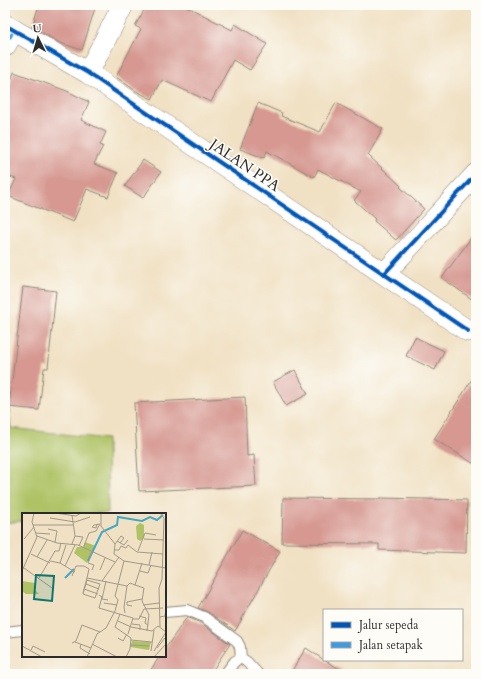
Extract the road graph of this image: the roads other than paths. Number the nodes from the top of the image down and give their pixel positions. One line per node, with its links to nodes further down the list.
1 (123, 5): 3 (street)
2 (8, 34): 3 (street, JALAN PPA)
3 (88, 73): 5 (street, JALAN PPA)
4 (476, 174): 5 (street)
5 (385, 273): 6 (street, JALAN PPA)
6 (472, 333)
7 (166, 612): 10 (lane)
8 (22, 630): 9 (lane)
9 (5, 632)
10 (241, 658): 11 (lane); 12 (lane)
11 (225, 674)
12 (258, 674)

